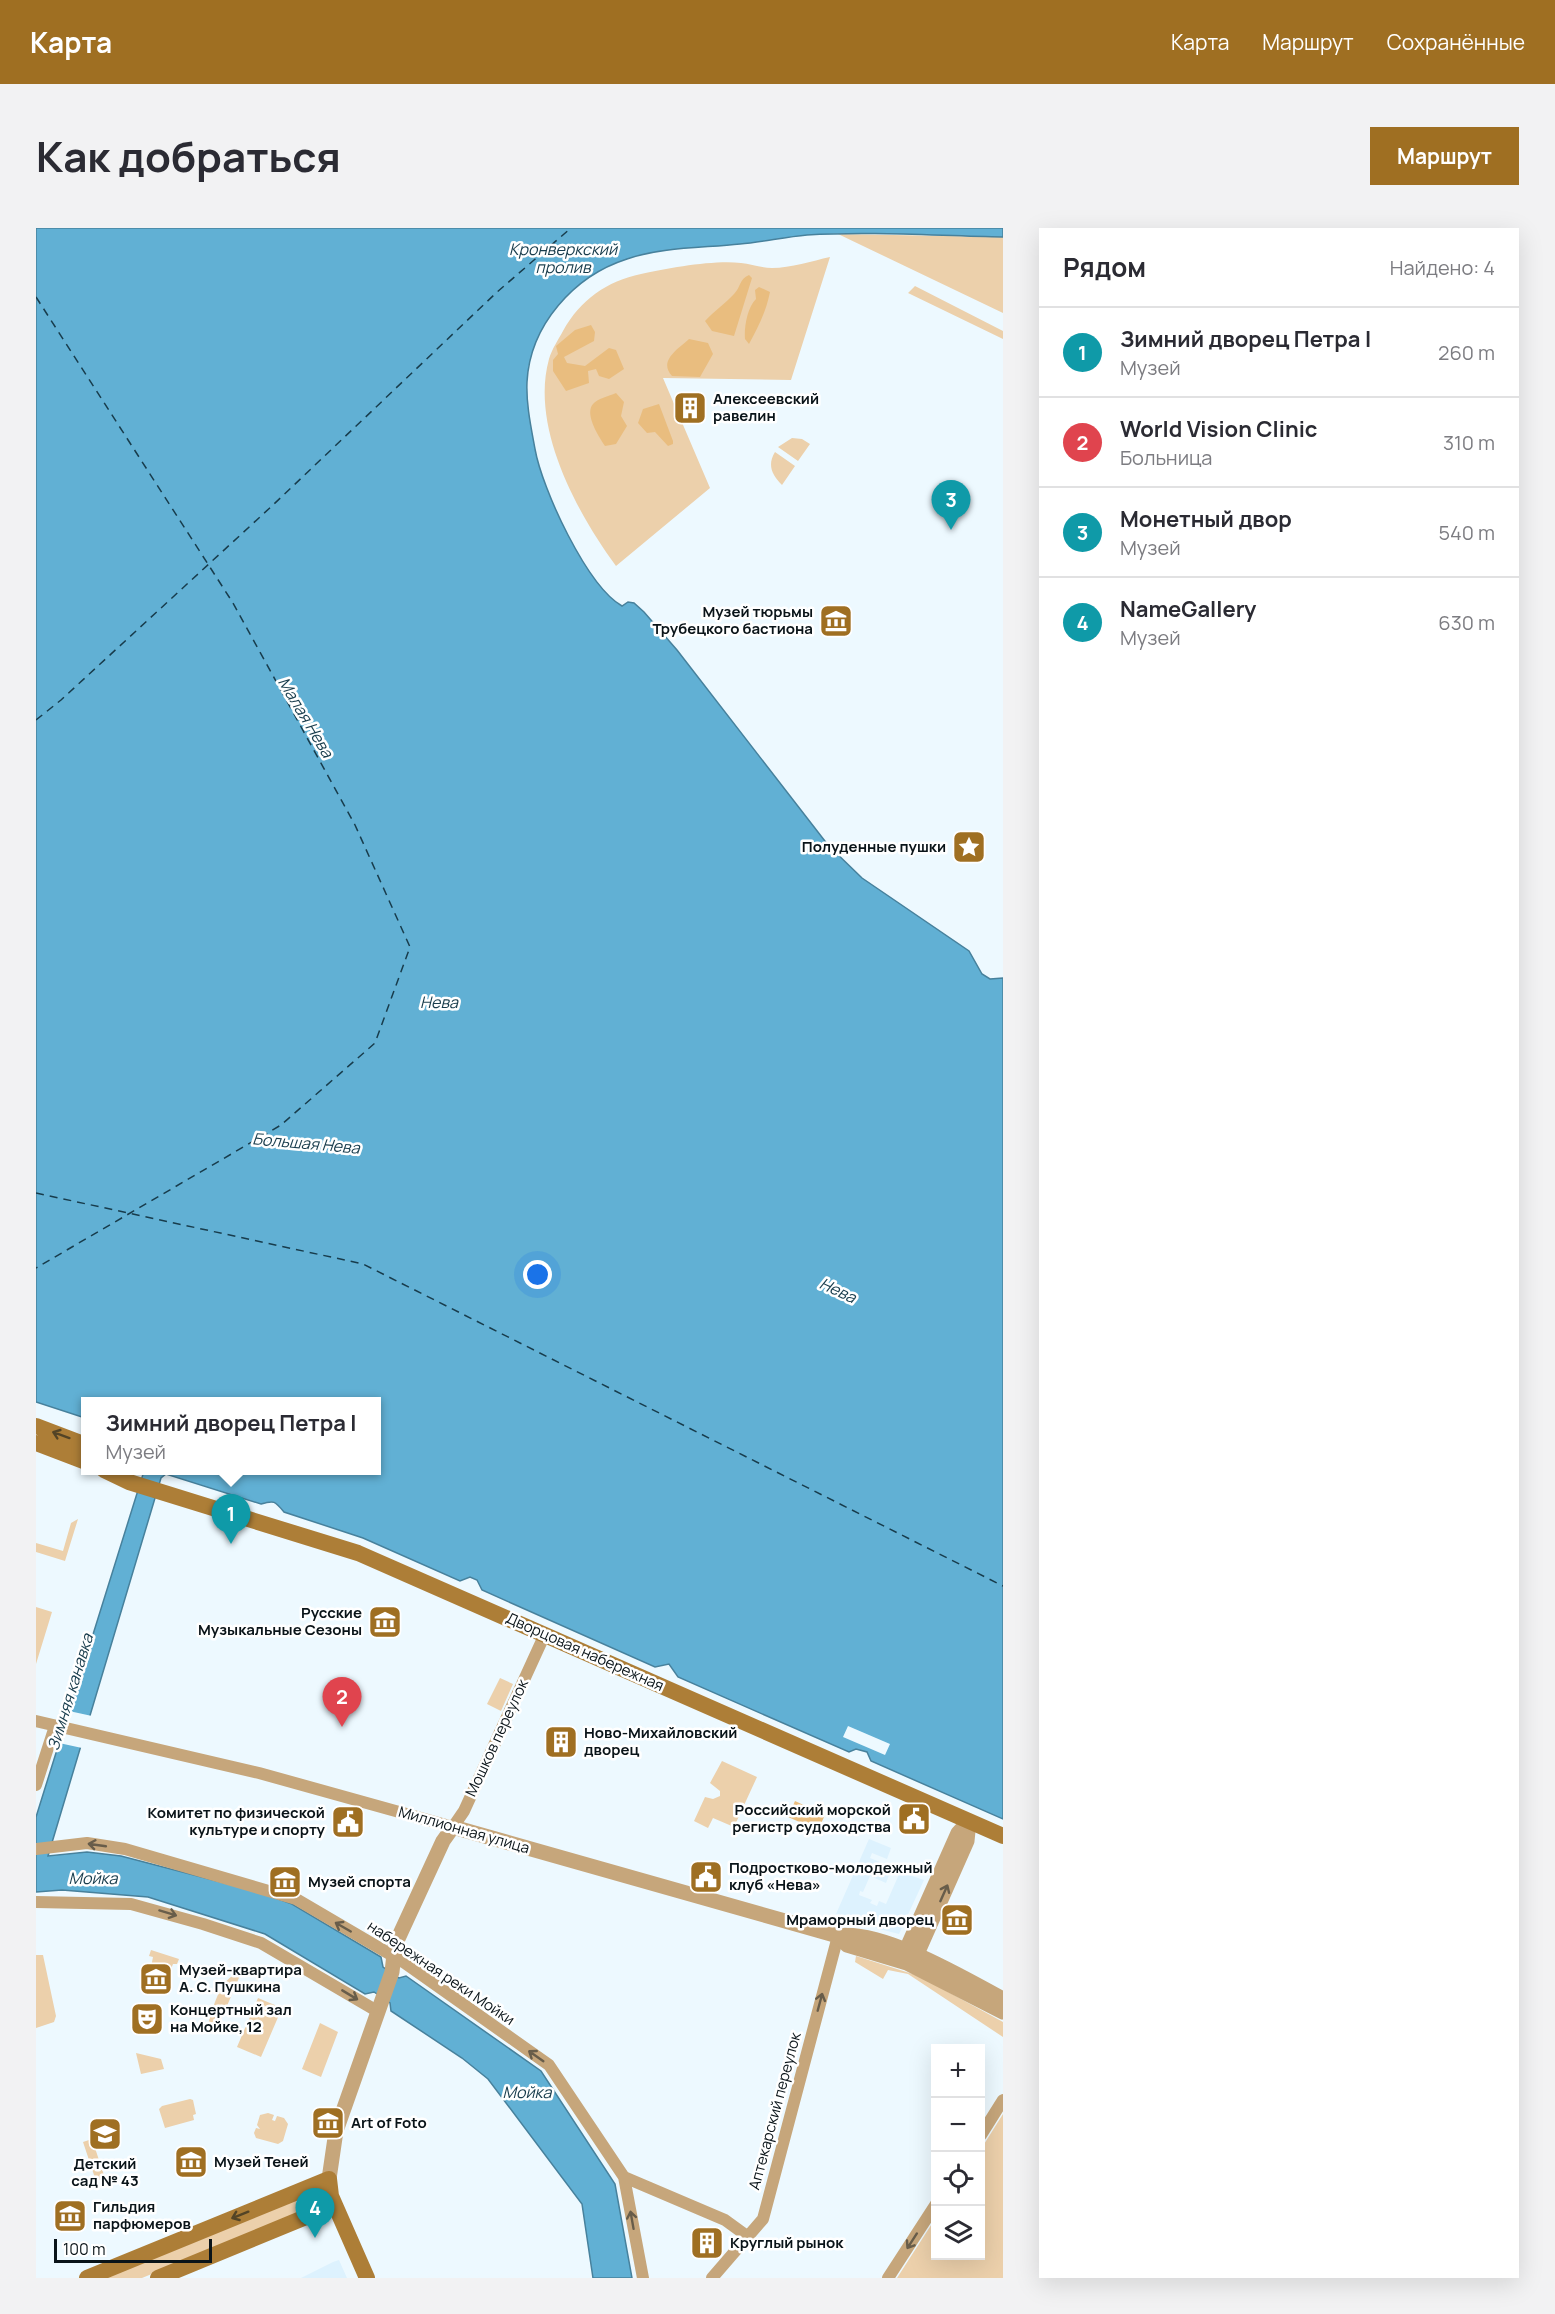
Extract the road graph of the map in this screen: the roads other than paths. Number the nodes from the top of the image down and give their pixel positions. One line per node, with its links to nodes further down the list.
1 (36, 1426): 3 (main road, one-way to 1)
2 (36, 1443): 4 (main road)
3 (81, 1443)
4 (81, 1460)
5 (117, 1475): 7 (main road)
6 (129, 1475): 7 (main road)
7 (138, 1483): 8 (main road, Дворцовая набережная)
8 (545, 1634): 12 (main road, Дворцовая набережная); 13 (street, Мошков переулок)
9 (36, 1721): 10 (street)
10 (59, 1727): 11 (street); 13 (street, Миллионная улица)
11 (36, 1785)
12 (969, 1821): 14 (main road, Дворцовая набережная); 18 (street)
13 (453, 1827): 17 (street, Миллионная улица); 19 (street, Мошков переулок)
14 (1003, 1836)
15 (36, 1849): 19 (street, набережная реки Мойки, one-way to 15)
16 (36, 1902): 21 (street, one-way to 21)
17 (838, 1936): 18 (street, Миллионная улица); 31 (street, Аптекарский переулок, one-way to 17)
18 (910, 1956): 20 (street, Миллионная улица); 22 (street, Миллионная улица)
19 (393, 1964): 21 (street, Мошков переулок); 25 (street, набережная реки Мойки, one-way to 19)
20 (1003, 1999)
21 (379, 2005): 26 (street, Мошков переулок)
22 (1003, 2012)
23 (1003, 2100): 24 (street)
24 (985, 2129)
25 (624, 2177): 31 (street); 35 (street, набережная реки Мойки, one-way to 25)
26 (328, 2179): 27 (main road); 28 (main road)
27 (294, 2192): 30 (main road); 32 (main road, one-way to 32)
28 (335, 2205): 30 (main road); 34 (main road)
29 (935, 2206): 37 (street, one-way to 37)
30 (305, 2217): 33 (main road)
31 (747, 2236): 36 (street, Аптекарский переулок)
32 (87, 2278)
33 (158, 2278)
34 (367, 2278)
35 (643, 2278)
36 (712, 2278)
37 (888, 2278)

